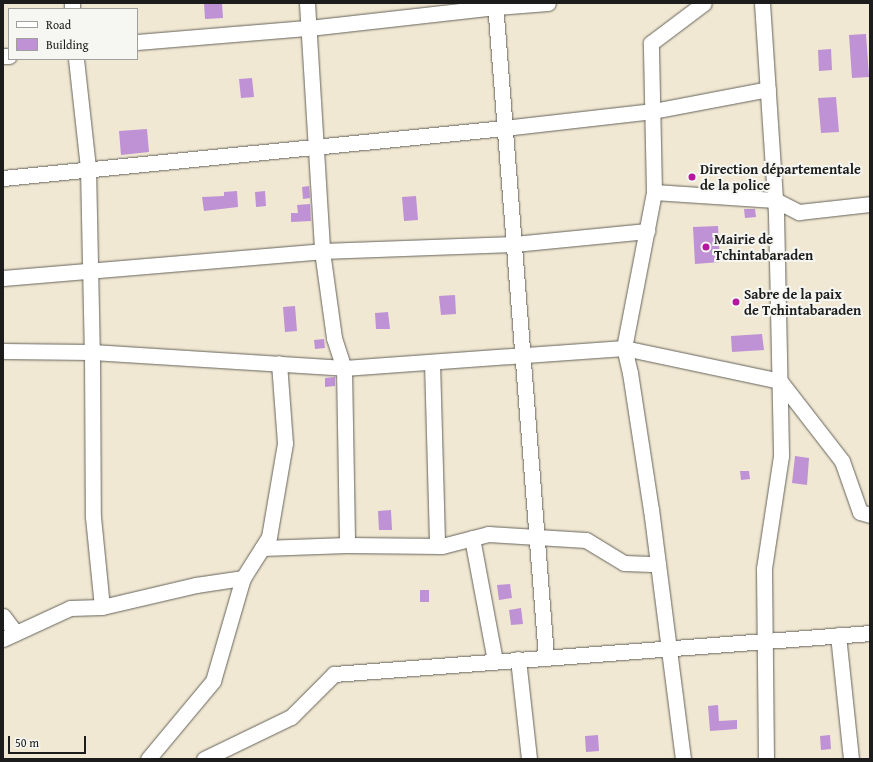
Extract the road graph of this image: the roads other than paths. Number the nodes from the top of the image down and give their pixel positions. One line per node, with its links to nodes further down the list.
1 (307, 3): 6 (street)
2 (548, 3): 5 (street)
3 (704, 3): 10 (street)
4 (762, 3): 9 (street)
5 (496, 5): 6 (street); 11 (street)
6 (308, 28): 7 (street); 12 (street)
7 (138, 42)
8 (76, 60): 13 (street)
9 (768, 89): 10 (street); 16 (street)
10 (653, 110): 11 (street); 15 (street)
11 (504, 128): 12 (street); 19 (street)
12 (316, 146): 13 (street); 20 (street)
13 (88, 168): 14 (street); 21 (street)
14 (3, 178)
15 (654, 192): 16 (street); 18 (street)
16 (775, 200): 17 (street); 30 (street)
17 (870, 204)
18 (647, 231): 19 (street); 23 (street)
19 (514, 244): 20 (street); 26 (street)
20 (322, 251): 21 (street); 29 (street)
21 (90, 270): 22 (street); 25 (street)
22 (3, 278)
23 (624, 348): 26 (street); 30 (street); 37 (street)
24 (3, 351): 25 (street)
25 (92, 352): 27 (street); 39 (street)
26 (522, 355): 28 (street); 32 (street)
27 (279, 362): 29 (street); 36 (street)
28 (432, 362): 29 (street); 35 (street)
29 (344, 368): 34 (street)
30 (780, 381): 31 (street); 44 (street)
31 (870, 515)
32 (537, 536): 33 (street); 37 (street); 46 (street)
33 (472, 538): 35 (street); 48 (street)
34 (348, 545): 35 (street); 36 (street)
35 (437, 546)
36 (262, 548): 38 (street)
37 (658, 564): 45 (street)
38 (243, 578): 39 (street); 49 (street)
39 (102, 607): 43 (street)
40 (3, 616): 43 (street)
41 (870, 633): 42 (street)
42 (838, 635): 44 (street); 54 (street)
43 (9, 636)
44 (765, 641): 45 (street); 53 (street)
45 (668, 648): 46 (street); 52 (street)
46 (546, 657): 47 (street)
47 (518, 659): 48 (street); 51 (street)
48 (495, 661): 50 (street)
49 (148, 759)
50 (204, 759)
51 (528, 759)
52 (683, 759)
53 (766, 759)
54 (851, 759)

